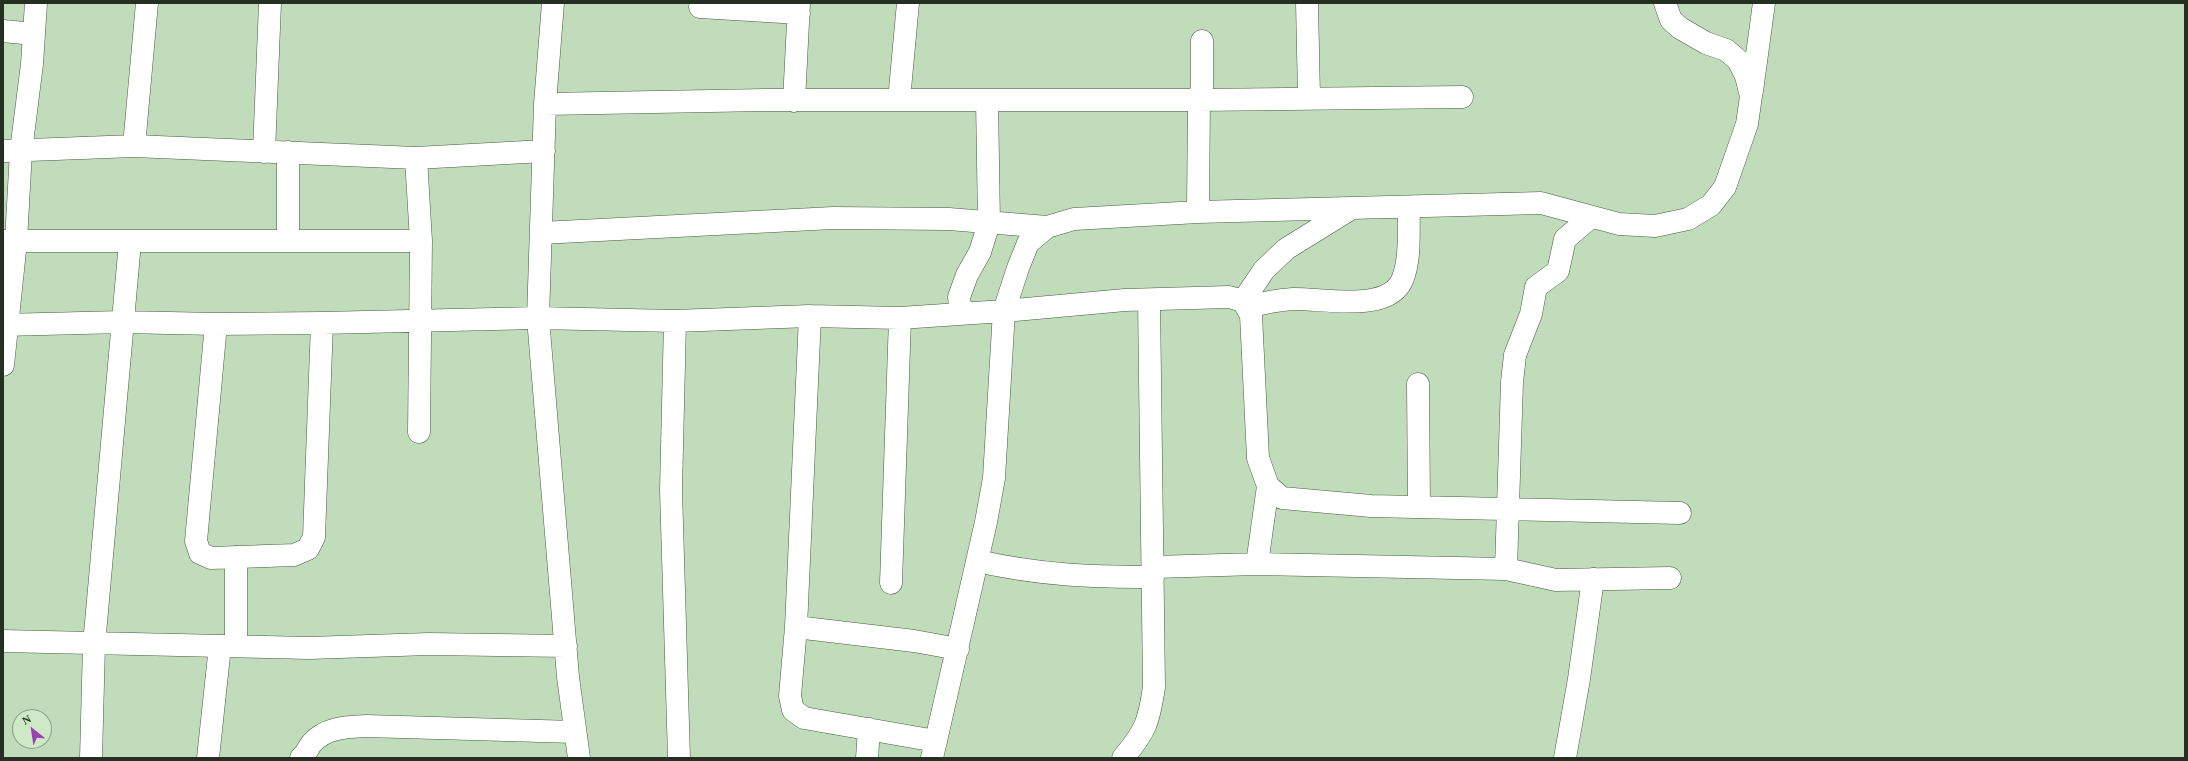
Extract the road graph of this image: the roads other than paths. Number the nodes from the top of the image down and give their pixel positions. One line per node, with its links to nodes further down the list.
1 (36, 3): 12 (street)
2 (147, 3): 22 (street)
3 (270, 3): 25 (street)
4 (553, 3): 21 (street)
5 (908, 3): 17 (street)
6 (1307, 3): 16 (street)
7 (1665, 3): 14 (street)
8 (1764, 3): 14 (street)
9 (700, 7): 10 (street)
10 (799, 8): 20 (street)
11 (3, 31): 12 (street)
12 (34, 34): 24 (street)
13 (1202, 41): 19 (street)
14 (1751, 96): 31 (street)
15 (1462, 97): 16 (street)
16 (1309, 98): 19 (street)
17 (899, 100): 18 (street); 20 (street)
18 (987, 100): 19 (street); 32 (street)
19 (1199, 100): 30 (street)
20 (794, 101): 21 (street)
21 (545, 104): 23 (street)
22 (134, 146): 24 (street); 25 (street)
23 (544, 150): 27 (street); 34 (street)
24 (12, 151): 36 (street)
25 (264, 152): 26 (street)
26 (288, 152): 27 (street); 35 (street)
27 (416, 158): 37 (street)
28 (1409, 208): 29 (street); 31 (street); 40 (street)
29 (1351, 209): 30 (street); 40 (street)
30 (1198, 212): 33 (street)
31 (1590, 218): 57 (street)
32 (989, 223): 33 (street); 34 (street); 42 (street)
33 (1047, 227): 41 (street)
34 (541, 233): 44 (street)
35 (288, 240): 37 (street); 38 (street)
36 (9, 241): 38 (street); 51 (street)
37 (421, 241): 46 (street)
38 (130, 242): 48 (street)
39 (1149, 300): 40 (street); 41 (street); 63 (street)
40 (1245, 304): 55 (street)
41 (1004, 312): 42 (street); 60 (street)
42 (961, 314): 45 (street)
43 (810, 316): 45 (street); 47 (street); 67 (street)
44 (538, 318): 46 (street); 47 (street); 71 (street)
45 (900, 318): 66 (street)
46 (420, 320): 49 (street); 54 (street)
47 (675, 321): 80 (street)
48 (122, 322): 50 (street); 51 (street); 69 (street)
49 (322, 323): 50 (street); 59 (street)
50 (216, 324): 59 (street)
51 (5, 325): 52 (street)
52 (3, 365)
53 (1418, 384): 56 (street)
54 (419, 432)
55 (1268, 486): 56 (street); 61 (street)
56 (1419, 507): 57 (street)
57 (1506, 508): 58 (street); 62 (street)
58 (1680, 513)
59 (236, 557): 70 (street)
60 (977, 561): 63 (street); 72 (street)
61 (1257, 564): 62 (street); 63 (street)
62 (1506, 570): 65 (street)
63 (1154, 572): 82 (street)
64 (1670, 578): 65 (street)
65 (1593, 579): 83 (street)
66 (891, 583)
67 (796, 627): 72 (street); 73 (street)
68 (3, 641): 69 (street)
69 (94, 644): 70 (street); 76 (street)
70 (228, 646): 71 (street); 77 (street)
71 (566, 646): 74 (street)
72 (958, 649): 75 (street)
73 (869, 729): 75 (street); 81 (street)
74 (575, 732): 78 (street); 79 (street)
75 (934, 750)
76 (91, 758)
77 (209, 758)
78 (301, 758)
79 (579, 758)
80 (679, 758)
81 (867, 758)
82 (1123, 758)
83 (1565, 758)

